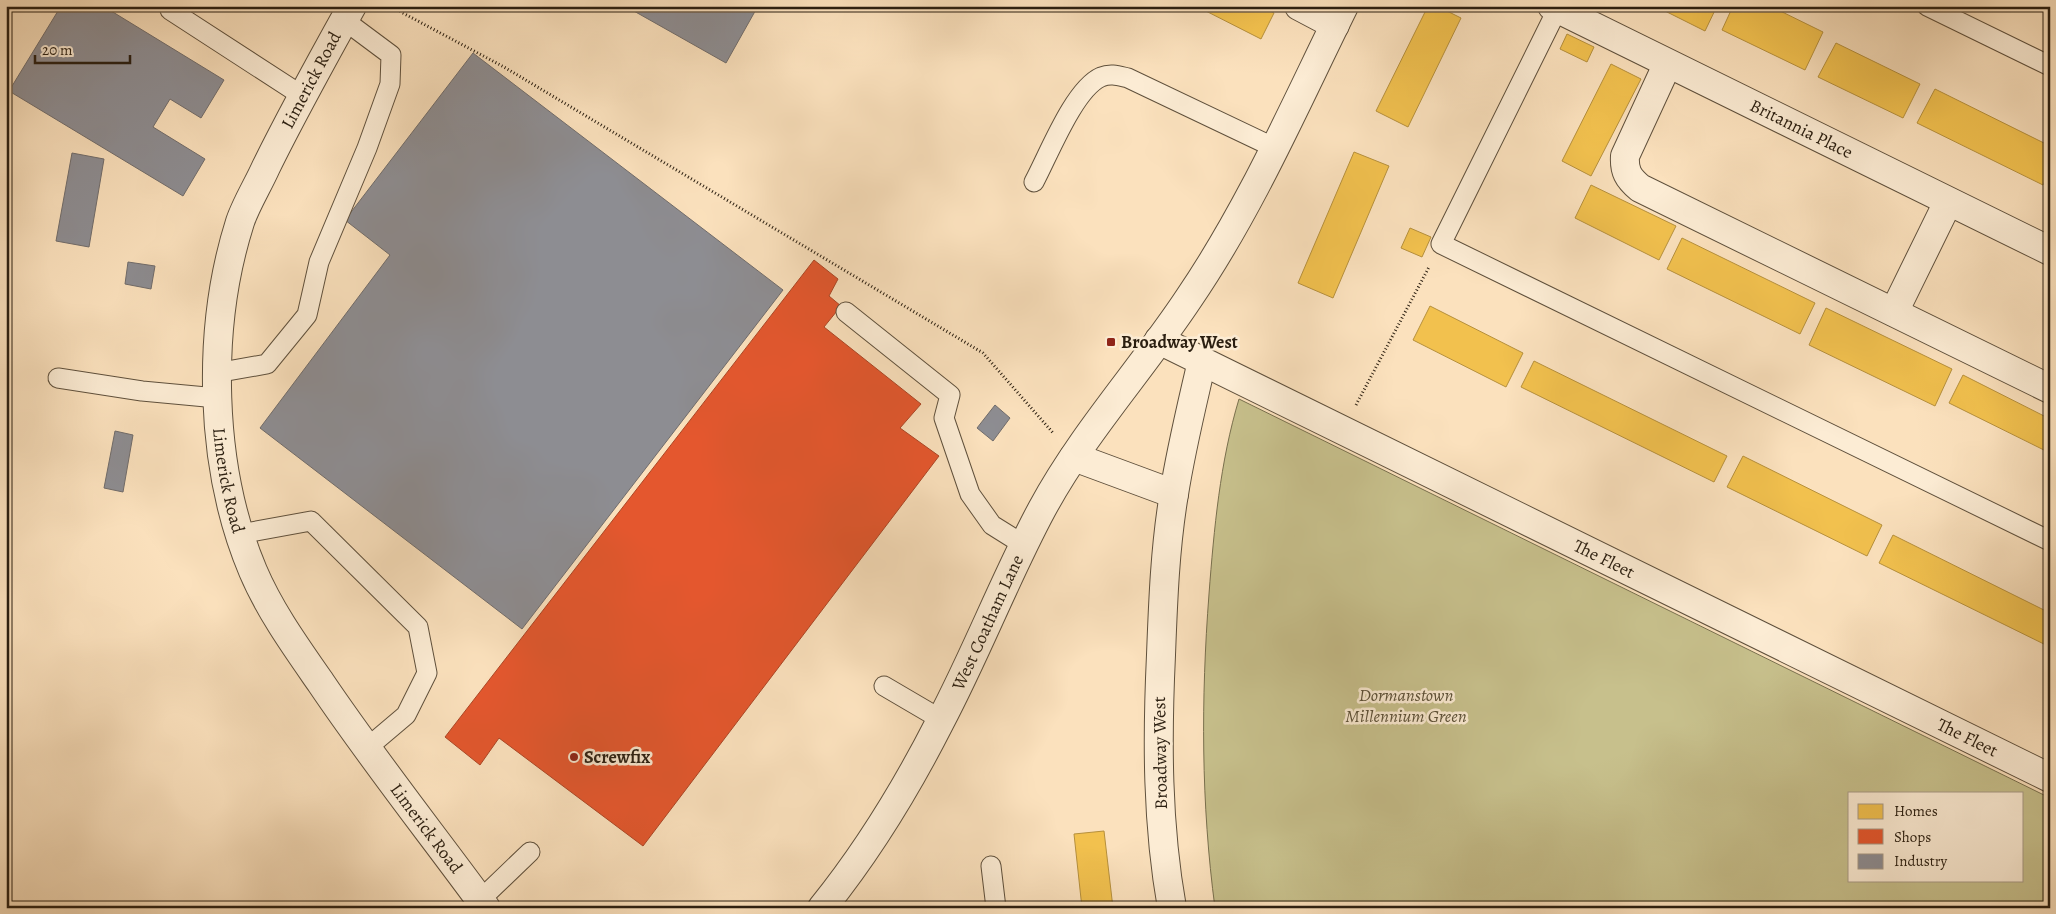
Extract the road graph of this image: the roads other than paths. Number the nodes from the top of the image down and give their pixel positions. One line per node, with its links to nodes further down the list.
1 (1299, 6): 6 (street)
2 (1928, 6): 8 (lane)
3 (1556, 7): 7 (street, Britannia Place); 24 (lane)
4 (170, 10): 9 (lane)
5 (348, 13): 9 (street, Limerick Road); 19 (lane)
6 (1339, 16): 10 (street)
7 (1667, 65): 12 (street, Britannia Place); 15 (street)
8 (2050, 66)
9 (301, 95): 19 (street, Limerick Road)
10 (1275, 148): 11 (lane); 16 (street)
11 (1034, 182)
12 (1948, 202): 13 (street, Britannia Place); 15 (street)
13 (2050, 251)
14 (846, 312): 25 (lane)
15 (1894, 312): 20 (street)
16 (1159, 340): 17 (street, The Fleet); 21 (street, West Coatham Lane)
17 (1202, 360): 22 (street, Broadway West); 29 (street, The Fleet)
18 (58, 378): 19 (lane)
19 (216, 386): 23 (street, Limerick Road)
20 (2050, 389)
21 (1074, 457): 22 (street); 25 (street, West Coatham Lane)
22 (1174, 494): 35 (street, Broadway West)
23 (240, 534): 28 (street, Limerick Road); 28 (lane)
24 (2050, 542)
25 (1024, 544): 27 (street, West Coatham Lane)
26 (884, 686): 27 (lane)
27 (942, 720): 33 (street, West Coatham Lane)
28 (367, 748): 32 (street, Limerick Road)
29 (2050, 778)
30 (530, 852): 32 (lane)
31 (991, 866): 34 (lane)
32 (483, 904)
33 (822, 908)
34 (996, 908)
35 (1172, 908)

